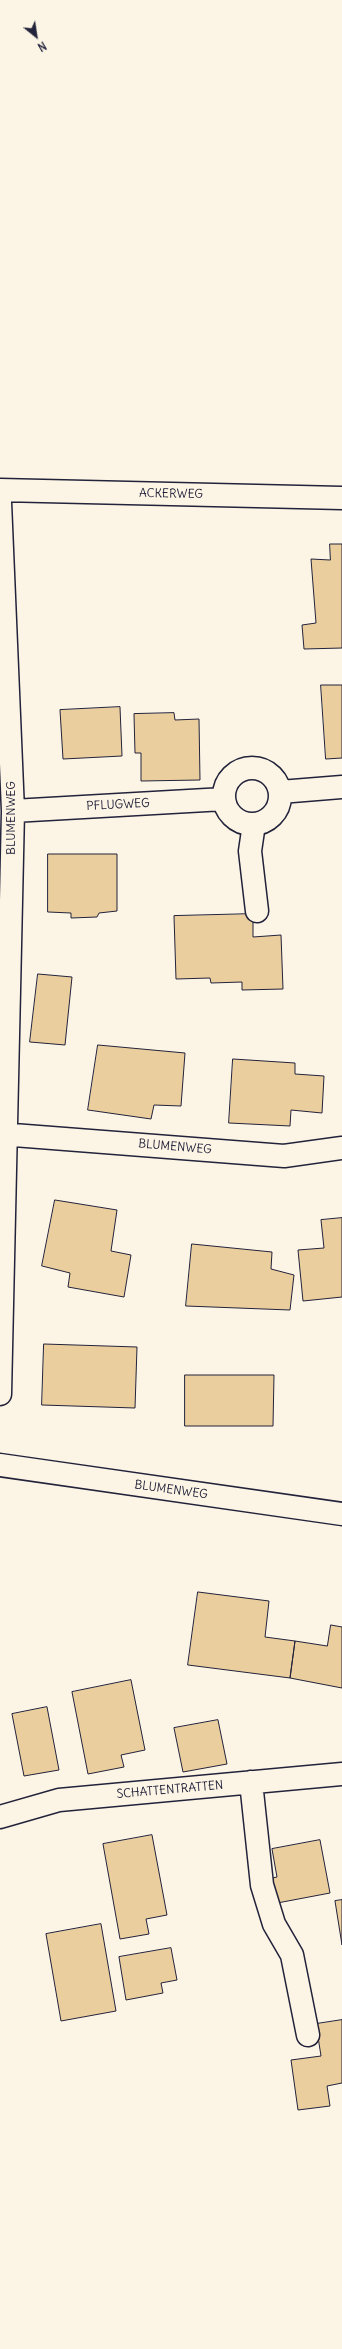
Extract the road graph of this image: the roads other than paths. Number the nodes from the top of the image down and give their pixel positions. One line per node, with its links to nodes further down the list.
1 (0, 490): 2 (street, ACKERWEG)
2 (342, 498)
3 (0, 502): 7 (street, BLUMENWEG)
4 (342, 787): 5 (street)
5 (280, 792): 6 (street); 8 (street)
6 (224, 799): 7 (street, PFLUGWEG); 8 (street)
7 (13, 811): 10 (street, BLUMENWEG)
8 (254, 824): 9 (street)
9 (257, 912)
10 (4, 1134): 11 (street, BLUMENWEG); 12 (street, BLUMENWEG)
11 (342, 1148)
12 (0, 1394)
13 (0, 1465): 14 (street, BLUMENWEG)
14 (342, 1514)
15 (342, 1774): 16 (street, SCHATTENTRATTEN)
16 (251, 1782): 17 (street, SCHATTENTRATTEN); 18 (street)
17 (0, 1817)
18 (308, 2035)

